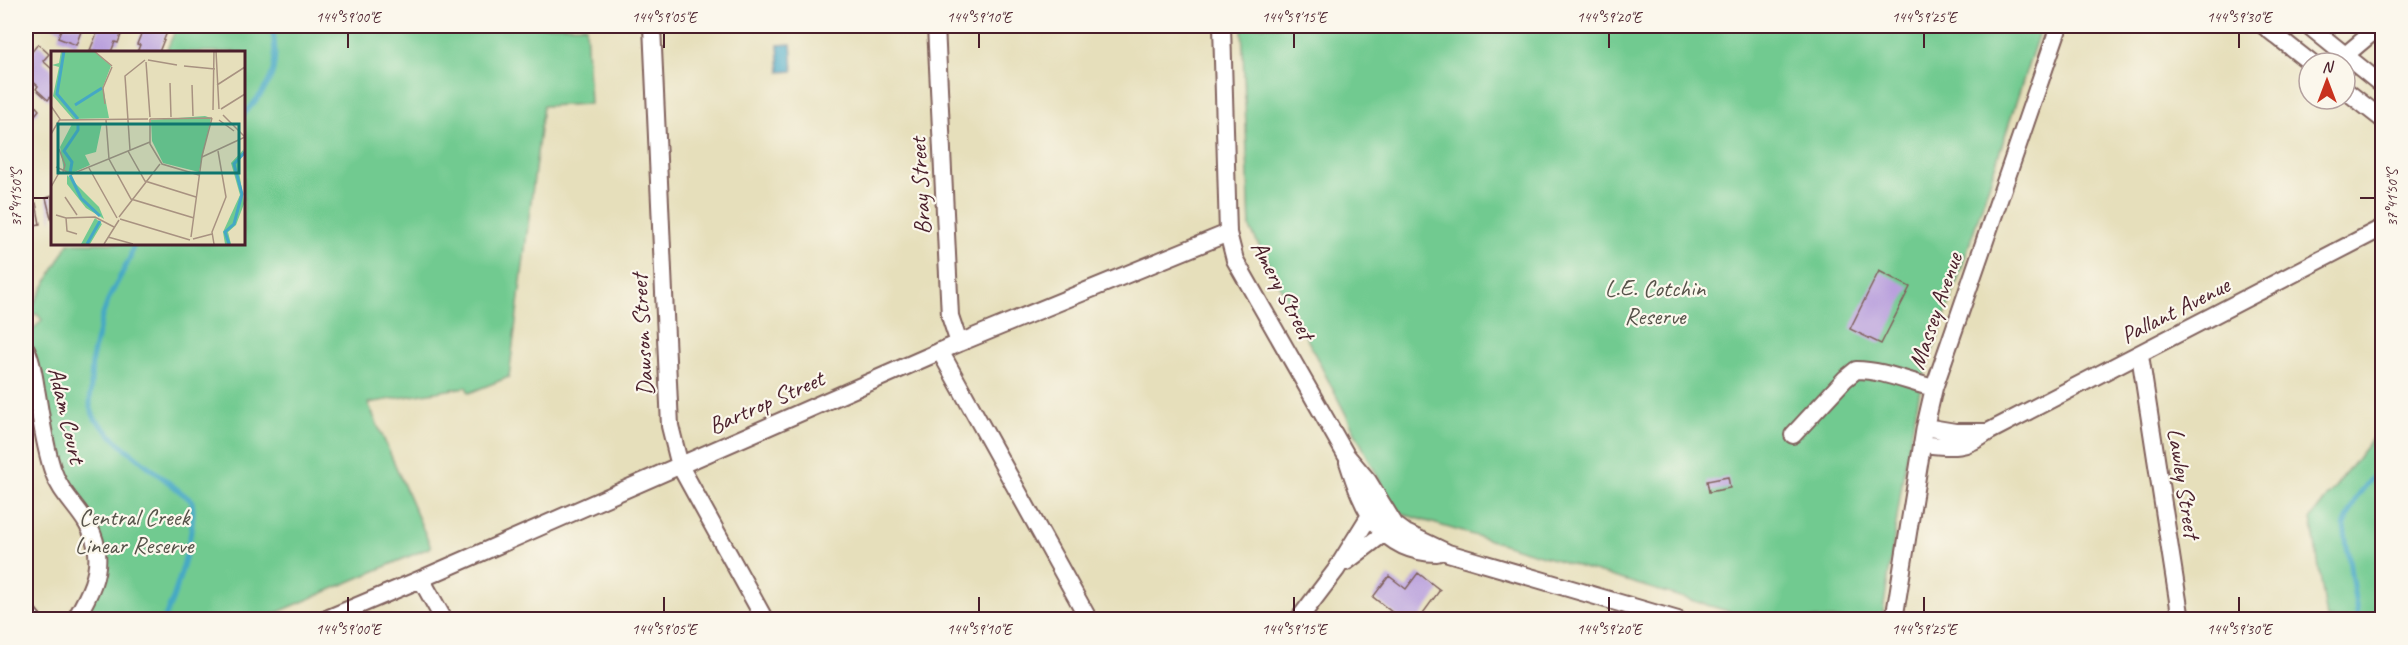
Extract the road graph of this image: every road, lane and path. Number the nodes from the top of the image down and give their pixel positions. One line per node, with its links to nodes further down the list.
1 (652, 26): 24 (street, Dawson Street)
2 (936, 26): 17 (street, Bray Street)
3 (1222, 26): 16 (street, Amery Street)
4 (2058, 26): 21 (street, Massey Avenue)
5 (2264, 26): 10 (street)
6 (2309, 26): 8 (street)
7 (2380, 26): 9 (street)
8 (2333, 51)
9 (2351, 51)
10 (2297, 52)
11 (2357, 69): 12 (street)
12 (2382, 84)
13 (2357, 99): 14 (street)
14 (2382, 119)
15 (2382, 228): 20 (street, Pallant Avenue)
16 (1228, 233): 17 (street, Bartrop Street); 25 (street, Amery Street)
17 (959, 343): 19 (street, Bartrop Street)
18 (26, 349): 31 (street, Adam Court)
19 (940, 351): 24 (street, Bartrop Street); 35 (street)
20 (2140, 355): 23 (street, Pallant Avenue); 39 (street, Lawley Street)
21 (1934, 388): 22 (street); 23 (street, Massey Avenue)
22 (1793, 435)
23 (1924, 435): 38 (street, Massey Avenue)
24 (680, 466): 28 (street, Bartrop Street); 34 (street, Dawson Street)
25 (1374, 507): 26 (street, Amery Street); 27 (street)
26 (1390, 529): 27 (street); 37 (street, Amery Street)
27 (1336, 570): 36 (street)
28 (421, 579): 32 (street, Bartrop Street); 33 (street)
29 (26, 611): 30 (street)
30 (33, 620)
31 (75, 620)
32 (324, 620)
33 (444, 620)
34 (765, 620)
35 (1089, 620)
36 (1298, 620)
37 (1678, 620)
38 (1894, 620)
39 (2181, 620)

